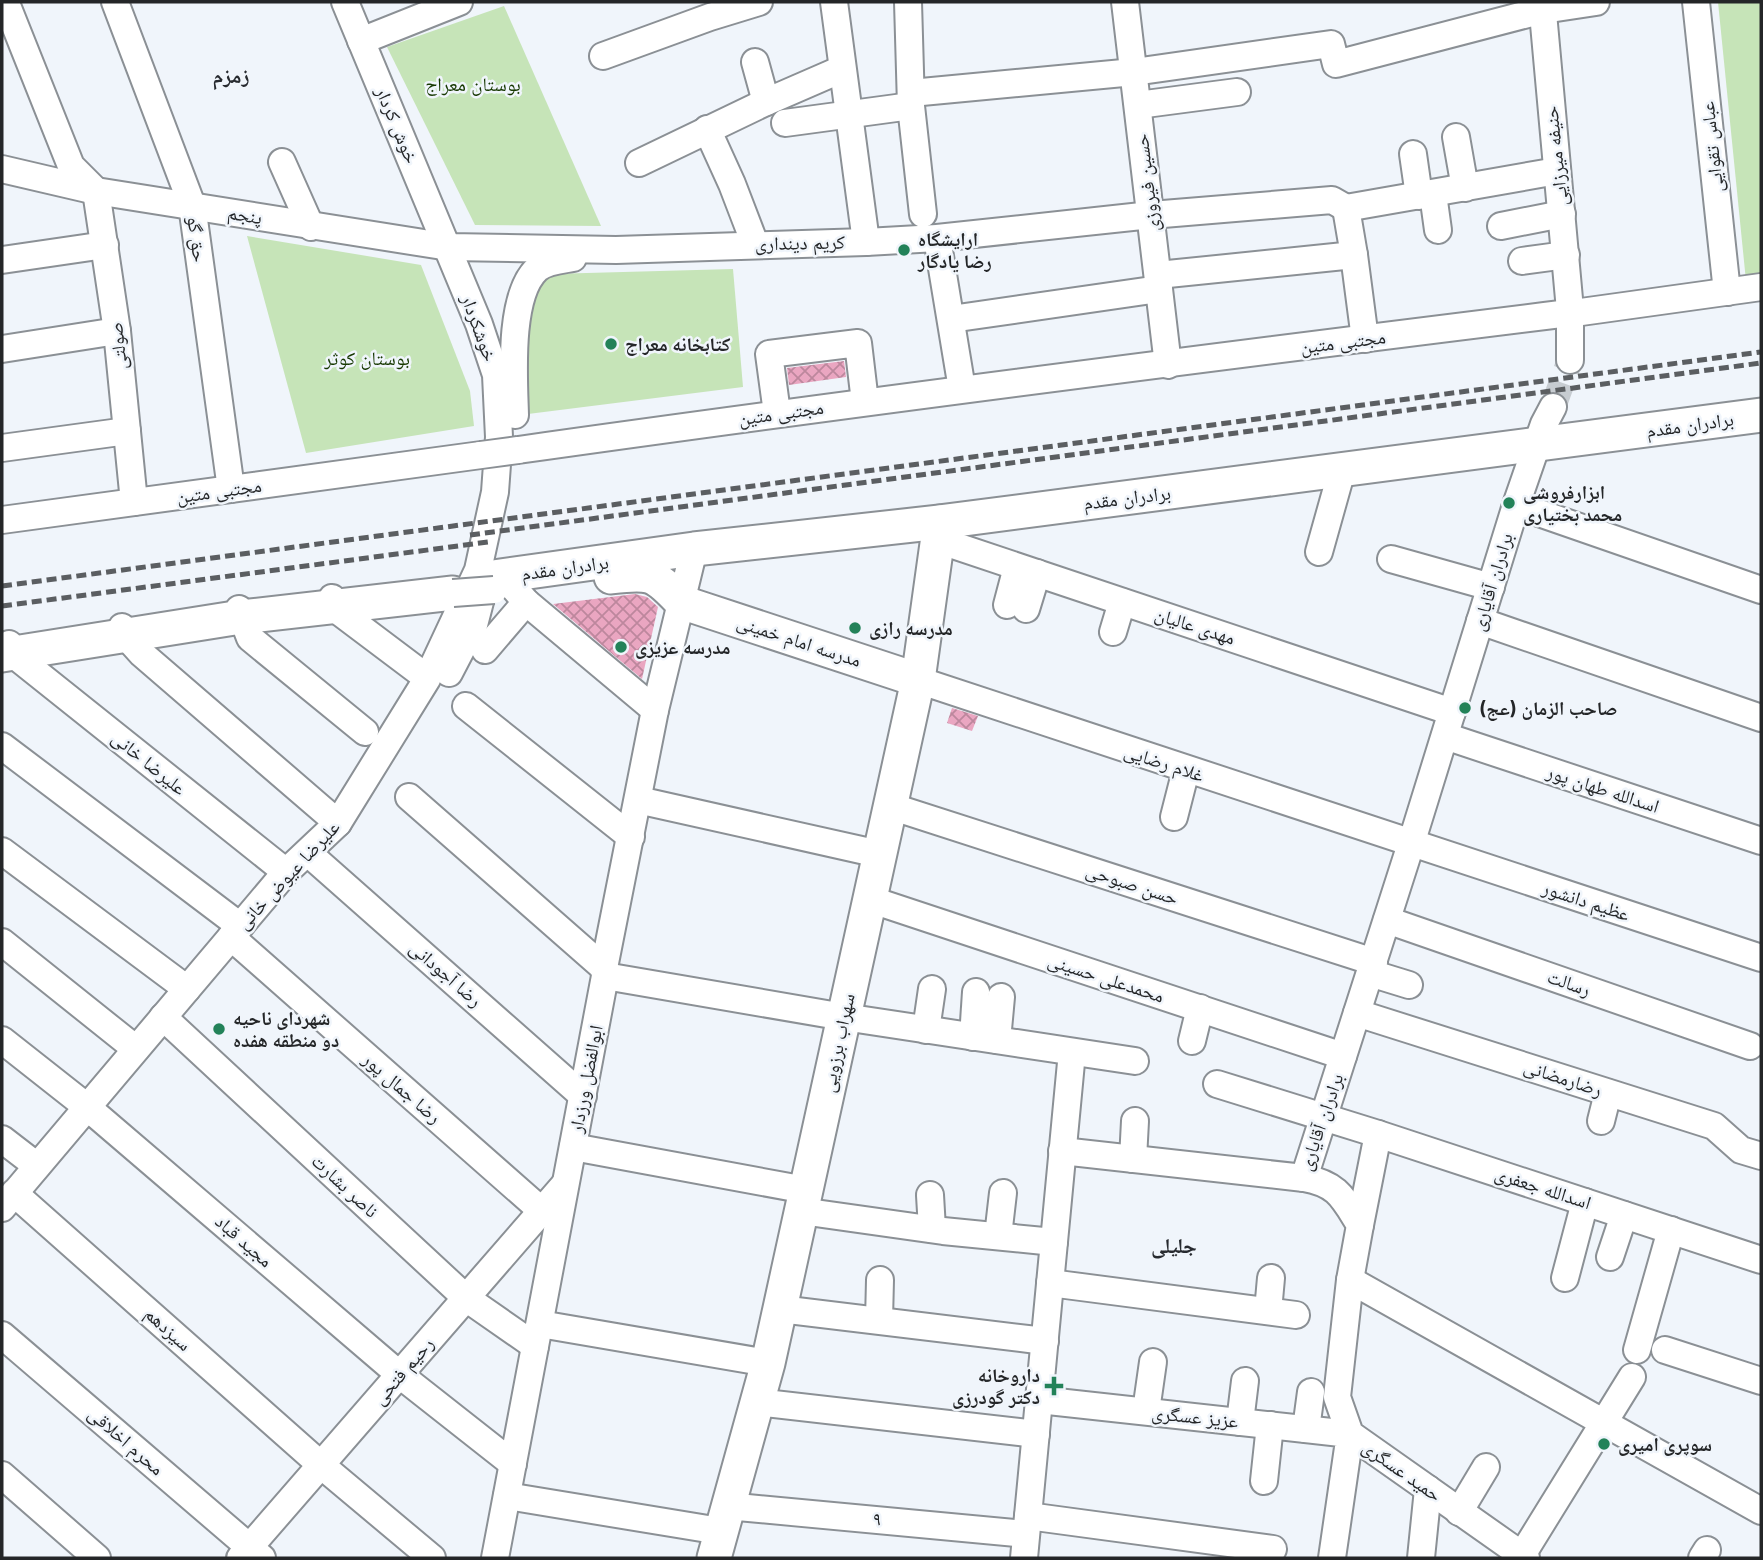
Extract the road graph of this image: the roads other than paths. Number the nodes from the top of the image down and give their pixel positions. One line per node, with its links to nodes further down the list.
1 (115, 2): 34 (street, حق گو)
2 (345, 2): 13 (street, خوش کردار)
3 (459, 2): 13 (street)
4 (759, 2): 12 (street)
5 (834, 2): 16 (street)
6 (908, 2): 19 (street)
7 (1125, 2): 17 (street, حسین فیروزی)
8 (1597, 2): 10 (street)
9 (1696, 2): 54 (street, عباس تقوایی)
10 (1542, 6): 17 (street); 30 (street, حنیفه میرزایی)
11 (8, 8): 32 (street)
12 (707, 9): 14 (street)
13 (361, 41): 46 (street, خوش کردار)
14 (603, 57)
15 (755, 62): 20 (street)
16 (842, 69): 20 (street); 22 (street)
17 (1134, 72): 19 (street); 21 (street, حسین فیروزی)
18 (1237, 93): 21 (street)
19 (911, 100): 22 (street); 36 (street)
20 (766, 102): 24 (street)
21 (1138, 105): 38 (street, حسین فیروزی)
22 (849, 113): 23 (street); 43 (street)
23 (785, 123)
24 (707, 129): 28 (street); 44 (street)
25 (1456, 137): 31 (street)
26 (1413, 154): 33 (street)
27 (282, 162): 39 (street)
28 (639, 163)
29 (2, 169): 32 (street, پنجم)
30 (1557, 171): 31 (street, کریم دینداری); 37 (street, حنیفه میرزایی)
31 (1465, 188): 33 (street, کریم دینداری)
32 (96, 191): 34 (street, پنجم); 45 (street, صولتی)
33 (1426, 195): 35 (street, کریم دینداری); 41 (street)
34 (192, 205): 39 (street, پنجم); 72 (street, حق گو)
35 (1346, 208): 38 (street, کریم دینداری); 48 (street)
36 (923, 214)
37 (1562, 214): 40 (street); 49 (street, حنیفه میرزایی)
38 (1151, 215): 42 (street, کریم دینداری); 52 (street, حسین فیروزی)
39 (311, 226): 46 (street, پنجم)
40 (1501, 226)
41 (1438, 230)
42 (937, 239): 43 (street, کریم دینداری); 56 (street)
43 (866, 242): 44 (street, کریم دینداری)
44 (755, 244): 47 (street, کریم دینداری)
45 (105, 245): 50 (street); 57 (street, صولتی)
46 (449, 247): 47 (street, کریم دینداری); 65 (street, خوشکردار)
47 (615, 250): 65 (street)
48 (1354, 255): 52 (street); 58 (street)
49 (1566, 255): 51 (street); 55 (street, حنیفه میرزایی)
50 (2, 260)
51 (1522, 261)
52 (1158, 282): 56 (street); 61 (street, حسین فیروزی)
53 (1761, 287): 54 (street, مجتبی متین)
54 (1727, 292): 55 (street, مجتبی متین)
55 (1570, 313): 58 (street, مجتبی متین); 60 (street, حنیفه میرزایی)
56 (951, 319): 62 (street)
57 (117, 331): 59 (street); 69 (street, صولتی)
58 (1365, 339): 61 (street, مجتبی متین)
59 (2, 349)
60 (1570, 360)
61 (1168, 365): 62 (street, مجتبی متین)
62 (962, 388): 64 (street, مجتبی متین)
63 (1761, 400): 68 (main road, برادران مقدم)
64 (865, 402): 66 (street, مجتبی متین); 66 (street)
65 (507, 412): 108 (street, علیرضا عیوض خانی)
66 (777, 413): 72 (street, مجتبی متین, bridge)
67 (1761, 415): 68 (main road, برادران مقدم)
68 (1544, 428): 71 (main road, برادران مقدم); 74 (street, برادران آقایاری); 76 (main road, برادران مقدم)
69 (127, 431): 70 (street); 73 (street, صولتی)
70 (2, 448)
71 (1342, 470): 76 (main road, برادران مقدم); 78 (street)
72 (231, 489): 73 (street, مجتبی متین)
73 (134, 502): 75 (street, مجتبی متین)
74 (1516, 505): 82 (street, برادران آقایاری); 84 (street)
75 (2, 520)
76 (940, 526): 77 (main road, برادران مقدم); 80 (street, مهدی عالیان); 96 (main road, سهراب برزویی)
77 (694, 549): 81 (main road, برادران مقدم); 86 (street, ابوالفضل ورزدار)
78 (1319, 552)
79 (1391, 559): 82 (street)
80 (1027, 570): 87 (street, مهدی عالیان); 88 (street)
81 (508, 587): 83 (street, bridge); 86 (main road, برادران مقدم); 94 (street); 98 (street)
82 (1491, 587): 90 (street, برادران آقایاری)
83 (453, 588): 85 (main road)
84 (1761, 590)
85 (333, 602): 89 (main road); 95 (street)
86 (681, 602): 96 (main road, مدرسه امام خمینی); 98 (street, ابوالفضل ورزدار)
87 (1122, 602): 92 (street); 100 (street, مهدی عالیان)
88 (1017, 607)
89 (240, 613): 91 (main road); 101 (street)
90 (1480, 621): 99 (street); 100 (street, برادران آقایاری)
91 (123, 630): 93 (main road); 108 (street)
92 (1114, 632)
93 (6, 649): 115 (street, علیرضا خانی)
94 (485, 650)
95 (418, 671)
96 (918, 680): 103 (street, غلام رضایی); 106 (main road, سهراب برزویی)
97 (466, 706): 109 (street)
98 (655, 710): 105 (street, ابوالفضل ورزدار)
99 (1761, 718)
100 (1448, 724): 110 (street, اسدالله طهان پور); 111 (street, برادران آقایاری)
101 (365, 732)
102 (2, 746): 118 (street, رضا جمال پور)
103 (1186, 770): 107 (street); 111 (street, غلام رضایی)
104 (409, 797): 122 (street)
105 (638, 800): 109 (street, ابوالفضل ورزدار); 114 (street)
106 (890, 806): 114 (main road, سهراب برزویی); 121 (street, حسن صبوحی)
107 (1174, 817)
108 (338, 823): 113 (street, علیرضا عیوض خانی)
109 (631, 837): 122 (street, ابوالفضل ورزدار)
110 (1761, 841)
111 (1411, 844): 117 (street, برادران آقایاری); 120 (street, عظیم دانشور)
112 (2, 850): 124 (street)
113 (308, 853): 115 (street, علیرضا عیوض خانی); 142 (street, رضا آجودانی)
114 (879, 854): 116 (main road, سهراب برزویی)
115 (286, 872): 118 (street, علیرضا عیوض خانی)
116 (869, 899): 127 (street, محمدعلی حسینی); 130 (main road, سهراب برزویی)
117 (1387, 920): 121 (street, برادران آقایاری); 135 (street, رسالت)
118 (235, 932): 124 (street, علیرضا عیوض خانی); 161 (street, رضا جمال پور)
119 (2, 943): 136 (street)
120 (1761, 958)
121 (1372, 967): 123 (street, حسن صبوحی); 128 (street, برادران آقایاری)
122 (605, 972): 130 (street); 142 (street, ابوالفضل ورزدار)
123 (1409, 985)
124 (187, 989): 129 (street, علیرضا عیوض خانی)
125 (932, 989): 131 (street)
126 (988, 995): 132 (street)
127 (1200, 1008): 134 (street); 138 (street, محمدعلی حسینی)
128 (1357, 1013): 138 (street, برادران آقایاری); 141 (street, رضارمضانی)
129 (163, 1017): 136 (street, علیرضا عیوض خانی); 175 (street, ناصر بشارت)
130 (844, 1017): 131 (street); 159 (main road, سهراب برزویی)
131 (926, 1030): 132 (street)
132 (985, 1039): 137 (street)
133 (2, 1041): 143 (street, مجید قباد)
134 (1192, 1041)
135 (1750, 1046)
136 (136, 1049): 143 (street, علیرضا عیوض خانی)
137 (1072, 1052): 139 (street); 150 (street)
138 (1343, 1056): 144 (street, برادران آقایاری)
139 (1135, 1061)
140 (1217, 1084): 144 (street, اسدالله جعفری)
141 (1608, 1093): 146 (street); 151 (street, رضارمضانی)
142 (583, 1096): 149 (street, ابوالفضل ورزدار)
143 (87, 1107): 153 (street, علیرضا عیوض خانی); 187 (street, مجید قباد)
144 (1324, 1117): 147 (street, اسدالله جعفری); 154 (street, برادران آقایاری)
145 (1135, 1121): 152 (street)
146 (1601, 1121)
147 (1378, 1134): 160 (street, اسدالله جعفری); 163 (street, حمید عسگری)
148 (2, 1139): 153 (street)
149 (573, 1147): 155 (street, ابوالفضل ورزدار); 159 (street)
150 (1062, 1150): 152 (street, برادران آقایاری); 167 (street)
151 (1761, 1156)
152 (1133, 1159): 154 (street, برادران آقایاری)
153 (37, 1166): 158 (street, علیرضا عیوض خانی)
154 (1304, 1178): 163 (street)
155 (566, 1183): 161 (street, رحیم فتحی); 181 (street, ابوالفضل ورزدار)
156 (1003, 1193): 166 (street)
157 (930, 1195): 164 (street)
158 (8, 1200): 202 (street, سیزدهم)
159 (804, 1200): 164 (street); 176 (main road, سهراب برزویی)
160 (1584, 1202): 162 (street, اسدالله جعفری); 172 (street)
161 (542, 1211): 175 (street, رحیم فتحی)
162 (1623, 1215): 165 (street, اسدالله جعفری); 168 (street)
163 (1360, 1225): 173 (street, حمید عسگری)
164 (932, 1229): 166 (street)
165 (1671, 1230): 169 (street, اسدالله جعفری); 183 (street)
166 (999, 1236): 167 (street)
167 (1054, 1242): 174 (street)
168 (1610, 1257)
169 (1761, 1260)
170 (1271, 1278): 177 (street)
171 (880, 1279): 179 (street)
172 (1565, 1279)
173 (1350, 1280): 197 (street); 200 (street, حمید عسگری)
174 (1050, 1283): 177 (street); 182 (street)
175 (466, 1298): 181 (street, ناصر بشارت); 187 (street, رحیم فتحی)
176 (780, 1309): 179 (street); 186 (main road, سهراب برزویی)
177 (1268, 1311): 178 (street)
178 (1296, 1315)
179 (879, 1320): 182 (street)
180 (2, 1335): 213 (street, محرم اخلاقی)
181 (537, 1335): 186 (street); 201 (street, ابوالفضل ورزدار)
182 (1045, 1341): 192 (street)
183 (1637, 1350)
184 (1665, 1350): 190 (street)
185 (1153, 1362): 194 (street)
186 (768, 1363): 193 (main road, سهراب برزویی)
187 (400, 1375): 201 (street, مجید قباد); 202 (street, رحیم فتحی)
188 (1632, 1377): 197 (street)
189 (1245, 1381): 195 (street)
190 (1761, 1381)
191 (1311, 1392): 198 (street)
192 (1039, 1400): 194 (street, عزیز عسگری); 199 (street)
193 (757, 1402): 199 (street); 210 (main road, سهراب برزویی)
194 (1146, 1411): 195 (street, عزیز عسگری)
195 (1240, 1422): 196 (street, عزیز عسگری)
196 (1270, 1425): 198 (street, عزیز عسگری); 205 (street)
197 (1608, 1426): 208 (street); 214 (street)
198 (1306, 1429): 200 (street, عزیز عسگری)
199 (1036, 1434): 211 (street)
200 (1350, 1434): 206 (street, حمید عسگری); 218 (street)
201 (513, 1464): 207 (street, ابوالفضل ورزدار)
202 (321, 1465): 213 (street, رحیم فتحی); 216 (street, سیزدهم)
203 (1486, 1467): 209 (street)
204 (2, 1475): 215 (street)
205 (1264, 1481)
206 (1428, 1489): 209 (street, حمید عسگری); 219 (street)
207 (507, 1496): 210 (street, ۹); 217 (street, ابوالفضل ورزدار)
208 (1761, 1511)
209 (1460, 1512): 214 (street, حمید عسگری)
210 (721, 1532): 211 (street, ۹)
211 (1026, 1536): 212 (street, ۹)
212 (1273, 1549)
213 (250, 1555)
214 (1526, 1557)
215 (97, 1558)
216 (432, 1558)
217 (495, 1558)
218 (1332, 1558)
219 (1421, 1558)

